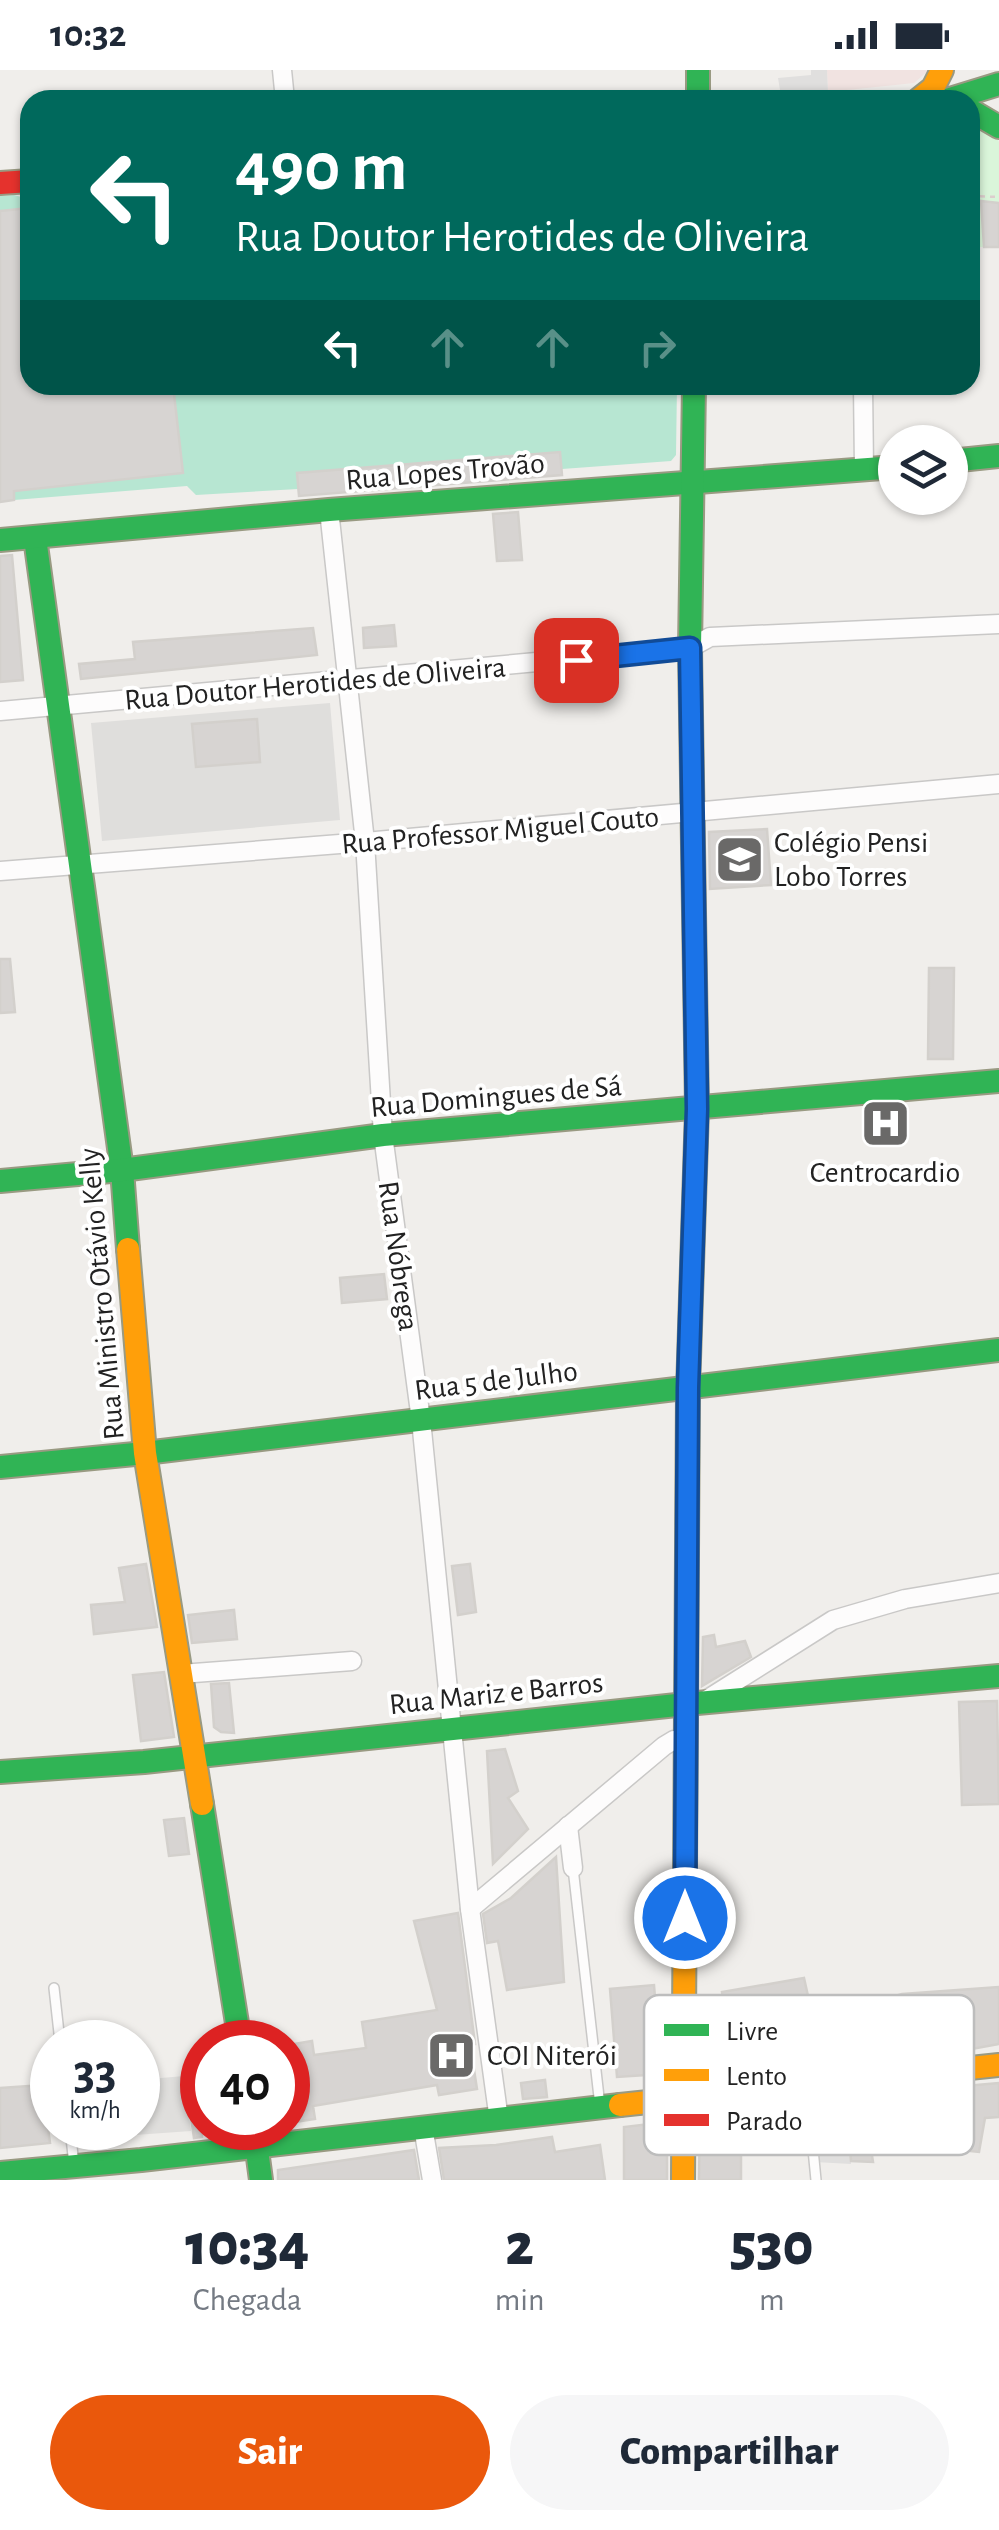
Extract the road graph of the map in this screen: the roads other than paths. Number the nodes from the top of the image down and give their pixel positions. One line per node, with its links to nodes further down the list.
1 (694, 395): 7 (street)
2 (862, 395): 6 (street)
3 (999, 456): 4 (street)
4 (968, 459)
5 (878, 468): 6 (street, Rua Lopes Trovão)
6 (864, 469): 7 (street, Rua Lopes Trovão)
7 (693, 480): 8 (street, Rua Lopes Trovão); 12 (street)
8 (329, 510): 9 (street, Rua Lopes Trovão); 13 (street, Rua Nóbrega)
9 (35, 538): 10 (street, Rua Lopes Trovão); 14 (street, Rua Ministro Otávio Kelly)
10 (0, 540)
11 (999, 624): 12 (street, Rua Doutor Herotides de Oliveira)
12 (690, 648): 13 (street, Rua Doutor Herotides de Oliveira); 17 (street)
13 (348, 682): 14 (street, Rua Doutor Herotides de Oliveira); 18 (street, Rua Nóbrega)
14 (56, 706): 15 (street, Rua Doutor Herotides de Oliveira); 19 (street, Rua Ministro Otávio Kelly)
15 (0, 711)
16 (999, 784): 17 (street, Rua Professor Miguel Couto)
17 (691, 813): 18 (street, Rua Professor Miguel Couto); 22 (street)
18 (364, 842): 19 (street, Rua Professor Miguel Couto); 23 (street, Rua Nóbrega)
19 (80, 865): 20 (street, Rua Professor Miguel Couto); 24 (street, Rua Ministro Otávio Kelly)
20 (0, 871)
21 (999, 1082): 22 (street, Rua Domingues de Sá)
22 (697, 1109): 23 (street, Rua Domingues de Sá); 27 (street)
23 (383, 1134): 24 (street, Rua Domingues de Sá); 28 (street, Rua Nóbrega)
24 (122, 1170): 25 (street, Rua Domingues de Sá); 29 (street, Rua Ministro Otávio Kelly)
25 (0, 1182)
26 (999, 1350): 27 (street, Rua 5 de Julho)
27 (688, 1388): 28 (street, Rua 5 de Julho); 35 (street)
28 (420, 1420): 29 (street, Rua 5 de Julho); 36 (street, Rua Nóbrega)
29 (146, 1453): 30 (street, Rua 5 de Julho); 33 (street, Rua Ministro Otávio Kelly)
30 (0, 1467)
31 (999, 1583): 35 (street)
32 (352, 1660): 33 (street)
33 (181, 1674): 38 (street, Rua Ministro Otávio Kelly)
34 (999, 1676): 35 (street, Rua Mariz e Barros)
35 (694, 1703): 36 (street, Rua Mariz e Barros); 37 (street)
36 (453, 1728): 38 (street, Rua Mariz e Barros); 42 (street, Rua Nóbrega)
37 (686, 1740): 40 (street); 44 (street)
38 (194, 1754): 39 (street, Rua Mariz e Barros); 46 (street, Rua Ministro Otávio Kelly)
39 (0, 1772)
40 (568, 1826): 41 (street); 42 (street)
41 (573, 1868): 50 (lane)
42 (470, 1909): 51 (street, Rua Nóbrega)
43 (54, 1988): 45 (lane)
44 (685, 1995)
45 (58, 2020)
46 (236, 2020)
47 (999, 2064): 48 (street)
48 (974, 2067)
49 (644, 2104): 50 (street)
50 (600, 2108): 51 (street)
51 (498, 2120): 52 (street)
52 (422, 2128): 53 (street); 62 (street)
53 (310, 2133)
54 (180, 2149): 59 (street)
55 (72, 2150): 59 (lane)
56 (257, 2150): 61 (street)
57 (683, 2155): 63 (street)
58 (814, 2155): 64 (lane)
59 (74, 2168): 60 (street)
60 (0, 2173)
61 (261, 2180)
62 (432, 2180)
63 (683, 2180)
64 (816, 2180)

